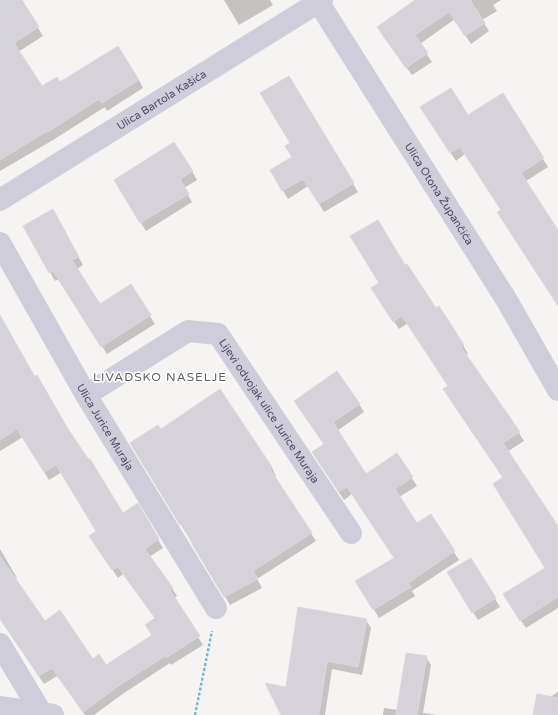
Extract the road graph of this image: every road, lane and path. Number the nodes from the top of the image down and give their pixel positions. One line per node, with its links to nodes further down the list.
1 (319, 1): 2 (street, Ulica Bartola Kašića); 4 (street, Ulica Otona Župančića)
2 (0, 200)
3 (0, 243): 5 (street, Ulica Jurice Muraja)
4 (558, 390)
5 (86, 395): 6 (street, Lijevi odvojak ulice Jurice Muraja); 7 (street, Ulica Jurice Muraja)
6 (351, 533)
7 (216, 608): 11 (path)
8 (0, 644): 10 (street)
9 (0, 707): 10 (street)
10 (48, 714)
11 (195, 715)

